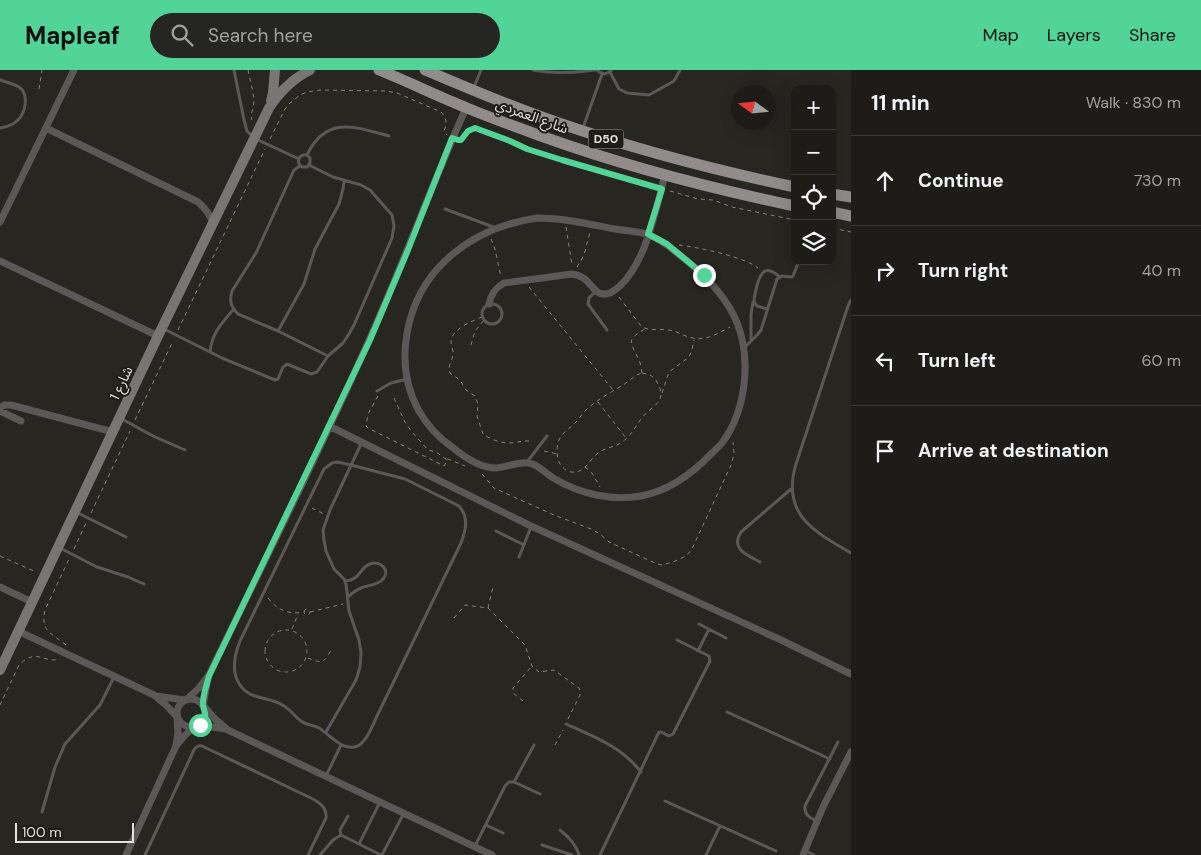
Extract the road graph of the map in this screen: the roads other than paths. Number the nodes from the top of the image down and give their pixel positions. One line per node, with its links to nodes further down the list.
1 (74, 70): 18 (street)
2 (234, 70): 21 (lane)
3 (275, 70): 15 (street, شارع 1)
4 (310, 70): 15 (street, شارع 1)
5 (379, 70): 16 (main road, شارع العمردي / D50)
6 (425, 70): 14 (main road, شارع العمردي / D50)
7 (481, 70): 14 (lane)
8 (533, 70): 9 (lane)
9 (596, 70): 12 (lane)
10 (680, 70): 11 (lane)
11 (611, 71): 12 (lane)
12 (602, 74): 19 (lane)
13 (0, 80): 17 (lane)
14 (473, 90): 19 (main road, شارع العمردي / D50)
15 (269, 108): 21 (street, شارع 1)
16 (466, 108): 26 (main road, شارع العمردي / D50); 60 (street)
17 (0, 128)
18 (46, 128): 35 (street); 36 (street)
19 (582, 131): 28 (main road, شارع العمردي / D50)
20 (390, 136): 22 (lane)
21 (254, 138): 23 (lane); 36 (street, شارع 1)
22 (307, 155): 23 (lane); 24 (lane)
23 (298, 159): 25 (lane)
24 (309, 165): 25 (lane); 27 (lane)
25 (300, 166): 47 (lane)
26 (666, 175): 31 (main road, شارع العمردي / D50); 38 (street)
27 (344, 181): 49 (lane); 54 (lane)
28 (791, 186)
29 (836, 195): 30 (main road)
30 (851, 197)
31 (791, 205)
32 (445, 209): 37 (lane)
33 (836, 213): 34 (main road)
34 (851, 216)
35 (0, 222)
36 (213, 223): 50 (street, شارع 1)
37 (496, 228): 38 (street); 55 (street)
38 (648, 234): 42 (street); 52 (street)
39 (0, 261): 50 (street)
40 (797, 265): 41 (lane)
41 (780, 276): 44 (lane); 46 (lane)
42 (596, 292): 45 (street); 48 (lane)
43 (851, 300): 67 (lane)
44 (754, 302): 46 (lane); 51 (lane)
45 (488, 304): 45 (lane)
46 (767, 309): 51 (lane)
47 (234, 310): 49 (lane); 53 (lane)
48 (607, 330)
49 (278, 331): 54 (lane)
50 (160, 332): 53 (lane); 58 (street, شارع 1)
51 (751, 342): 52 (lane)
52 (744, 348): 65 (street)
53 (210, 352): 54 (lane)
54 (328, 356)
55 (407, 379): 56 (lane); 65 (street)
56 (377, 391)
57 (0, 410): 59 (street); 61 (street)
58 (120, 418): 61 (street, شارع 1); 64 (lane)
59 (21, 421)
60 (329, 426): 63 (street); 91 (street)
61 (113, 432): 68 (street, شارع 1)
62 (547, 436): 65 (lane)
63 (362, 442): 66 (lane); 69 (street)
64 (185, 450)
65 (527, 463)
66 (351, 465): 77 (lane); 100 (lane); 102 (lane)
67 (791, 489): 74 (lane); 76 (lane)
68 (75, 512): 71 (lane); 73 (street, شارع 1)
69 (531, 526): 72 (lane); 89 (street)
70 (496, 530): 72 (lane)
71 (126, 537)
72 (524, 545): 75 (lane)
73 (58, 547): 78 (lane); 81 (street, شارع 1)
74 (851, 553)
75 (520, 557)
76 (760, 562)
77 (345, 582): 80 (lane); 80 (lane)
78 (144, 584)
79 (0, 587): 81 (street)
80 (347, 597): 100 (lane)
81 (32, 602): 84 (street, شارع 1)
82 (699, 624): 83 (lane)
83 (709, 629): 85 (lane); 87 (lane)
84 (18, 632): 88 (street, شارع 1); 90 (street)
85 (726, 638)
86 (677, 640): 87 (lane)
87 (698, 651): 107 (lane)
88 (0, 670)
89 (851, 674)
90 (114, 676): 92 (street); 113 (lane)
91 (209, 676): 93 (street); 94 (street)
92 (154, 695): 93 (street); 96 (street)
93 (186, 699): 94 (street); 96 (street)
94 (204, 706): 98 (street); 99 (street)
95 (727, 712): 106 (lane)
96 (177, 717): 98 (street); 103 (street)
97 (566, 724): 107 (lane)
98 (195, 727): 99 (street); 103 (street)
99 (228, 730): 108 (street)
100 (326, 732): 102 (lane)
101 (838, 742): 106 (lane)
102 (341, 745): 108 (lane)
103 (176, 746): 127 (street)
104 (534, 746): 109 (lane)
105 (851, 752): 116 (street)
106 (830, 758): 116 (lane)
107 (640, 772): 135 (lane)
108 (326, 776): 112 (street)
109 (514, 782): 110 (lane); 117 (lane)
110 (540, 794)
111 (665, 801): 118 (lane)
112 (380, 802): 114 (street); 122 (lane)
113 (42, 812)
114 (404, 813): 124 (street); 131 (lane)
115 (348, 816): 121 (lane)
116 (817, 821): 126 (street)
117 (486, 825): 120 (lane); 124 (lane)
118 (720, 826): 125 (lane); 136 (lane)
119 (560, 830): 134 (lane)
120 (503, 833)
121 (341, 834): 122 (lane); 130 (lane)
122 (359, 844): 131 (lane)
123 (542, 845): 133 (lane)
124 (475, 847): 132 (street)
125 (776, 852)
126 (804, 853): 137 (lane)
127 (126, 855)
128 (145, 855): 129 (lane)
129 (308, 855)
130 (320, 855)
131 (382, 855)
132 (492, 855)
133 (572, 855)
134 (579, 855)
135 (600, 855)
136 (706, 855)
137 (814, 855)

